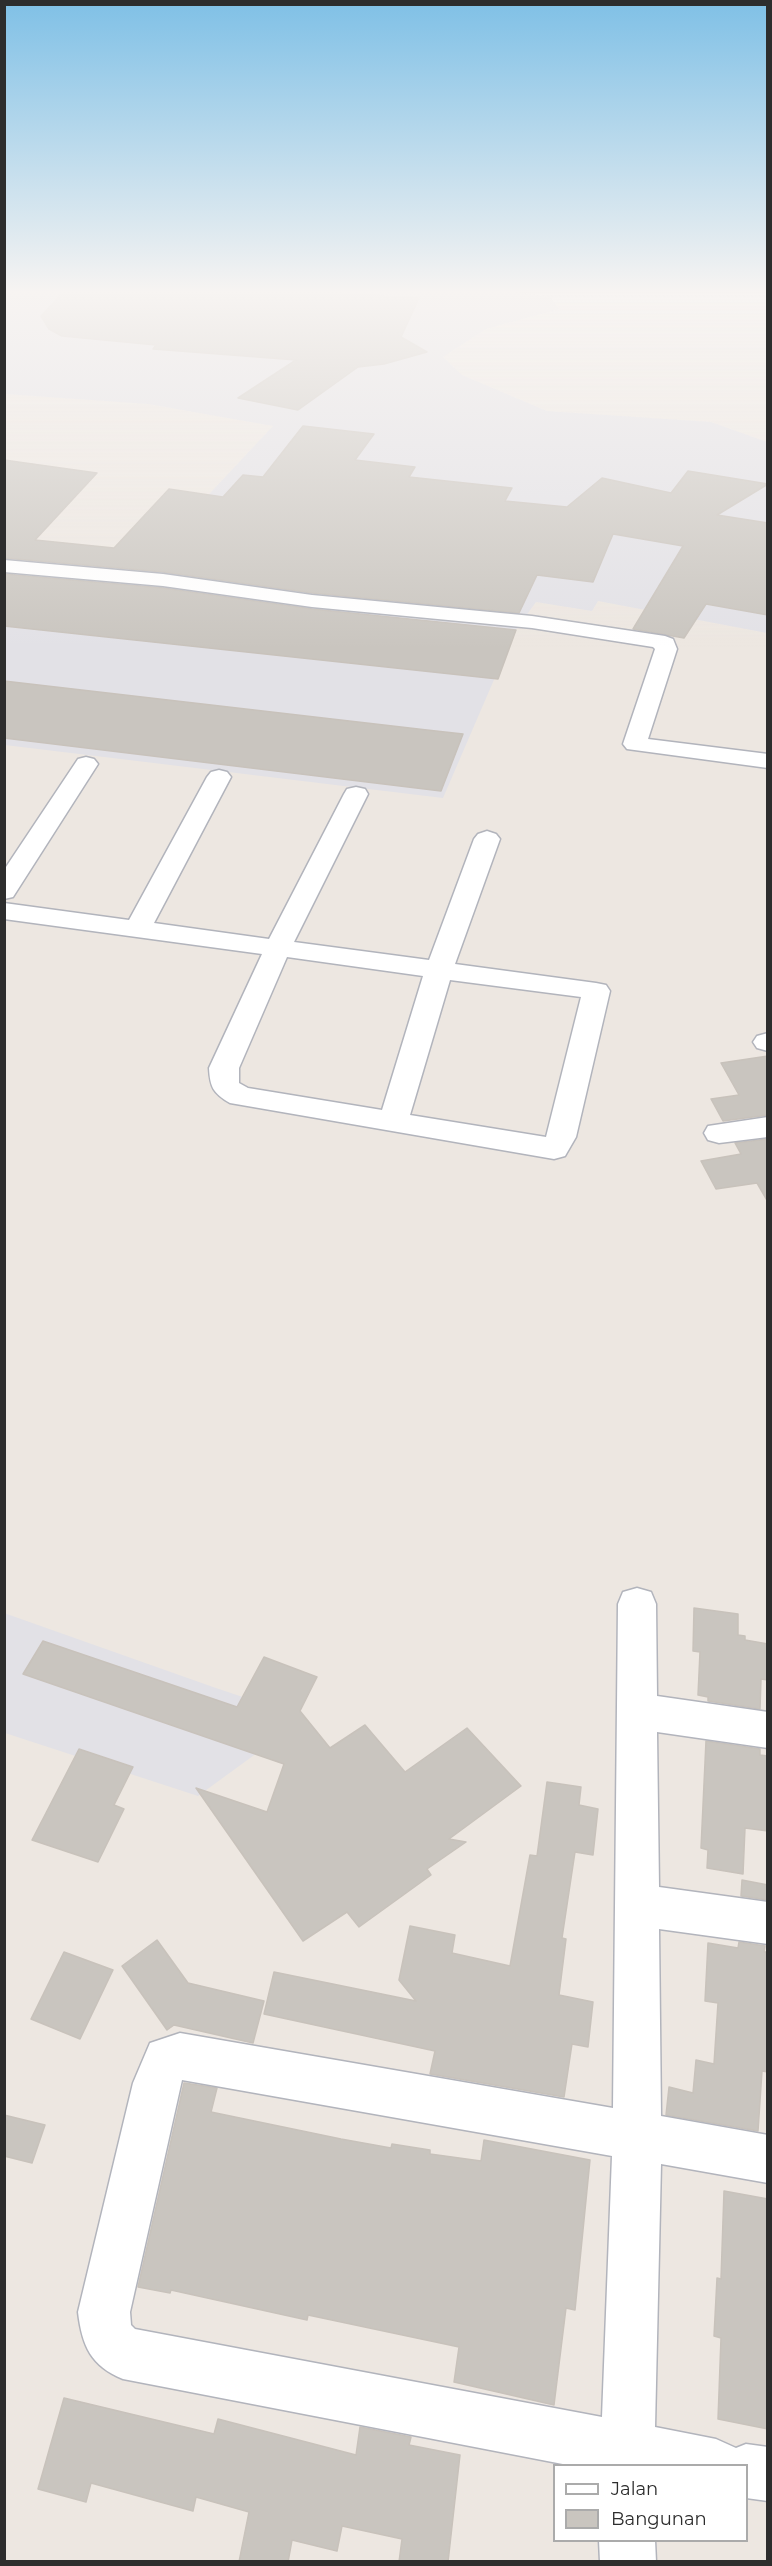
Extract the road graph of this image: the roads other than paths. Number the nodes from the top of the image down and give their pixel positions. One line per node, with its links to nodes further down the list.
1 (4, 566): 2 (street)
2 (768, 761)
3 (86, 764): 7 (street)
4 (219, 777): 9 (street)
5 (357, 794): 10 (street)
6 (487, 839): 11 (street)
7 (4, 891)
8 (4, 911): 9 (street)
9 (138, 929): 10 (street)
10 (278, 948): 11 (street); 12 (street)
11 (439, 970): 12 (street); 12 (street)
12 (393, 1123)
13 (768, 1127): 14 (street)
14 (719, 1133)
15 (638, 1604): 16 (street)
16 (637, 1711): 17 (street); 18 (street)
17 (768, 1730)
18 (637, 1905): 19 (street); 20 (street)
19 (768, 1923)
20 (637, 2138): 21 (street); 22 (street); 22 (street)
21 (768, 2159)
22 (627, 2458): 23 (street)
23 (694, 2464)
24 (748, 2471): 25 (street)
25 (768, 2474)
26 (627, 2542): 27 (street)
27 (628, 2562)

